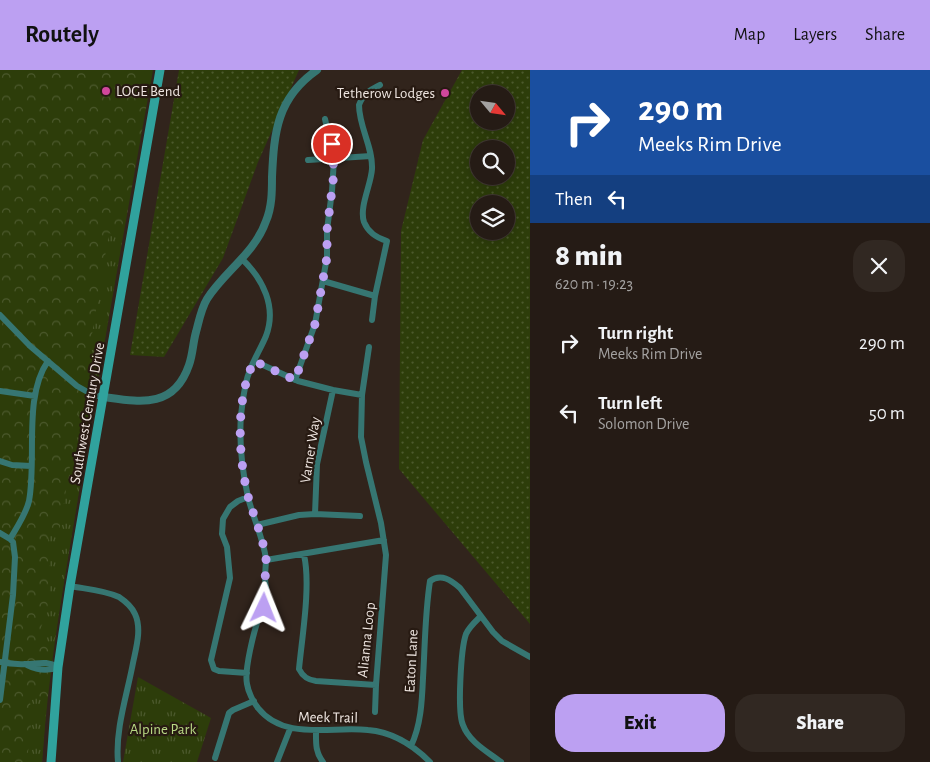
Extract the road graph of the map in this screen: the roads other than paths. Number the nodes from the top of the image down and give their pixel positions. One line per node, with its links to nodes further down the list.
1 (160, 70): 21 (main road, Southwest Century Drive)
2 (317, 70): 8 (street)
3 (380, 85): 5 (street)
4 (325, 119): 6 (street)
5 (371, 156): 6 (street); 10 (street)
6 (334, 159): 7 (street); 9 (street)
7 (308, 160)
8 (242, 259): 15 (street, Meek Trail); 21 (street)
9 (322, 281): 10 (street); 16 (street)
10 (375, 296): 12 (street)
11 (0, 315): 14 (street)
12 (372, 320)
13 (369, 347): 19 (street, Alianna Loop)
14 (48, 361): 20 (street); 21 (street)
15 (254, 361): 16 (street); 24 (street, Meek Trail)
16 (295, 380): 17 (street)
17 (333, 390): 19 (street); 25 (street, Varner Way)
18 (0, 391): 20 (street)
19 (362, 395): 30 (street, Alianna Loop)
20 (35, 396): 23 (street)
21 (104, 397): 33 (main road, Southwest Century Drive)
22 (0, 461): 23 (street)
23 (31, 466): 29 (street)
24 (248, 497): 27 (street, Meek Trail); 38 (street)
25 (315, 514): 26 (street); 27 (street)
26 (360, 516)
27 (257, 525): 32 (street, Meek Trail)
28 (0, 533): 29 (street)
29 (10, 539): 36 (street)
30 (384, 540): 31 (street); 39 (street, Alianna Loop)
31 (304, 555): 32 (street); 39 (street, Alianna Loop)
32 (266, 560): 38 (street, Meek Trail)
33 (70, 586): 37 (main road, Southwest Century Drive); 48 (street)
34 (481, 616): 35 (street); 45 (street, Eaton Lane); 52 (street)
35 (530, 657)
36 (2, 662): 37 (street); 40 (street)
37 (58, 668): 47 (main road, Southwest Century Drive)
38 (247, 673): 41 (street, Meek Trail)
39 (376, 685): 42 (street)
40 (0, 700)
41 (254, 701): 43 (street, Meek Trail); 46 (street)
42 (375, 712)
43 (290, 729): 44 (street, Meek Trail); 49 (street)
44 (316, 730): 45 (street, Meek Trail); 50 (street)
45 (411, 746): 51 (street, Meek Trail)
46 (215, 758)
47 (51, 762)
48 (118, 762)
49 (277, 762)
50 (323, 762)
51 (430, 762)
52 (501, 762)

